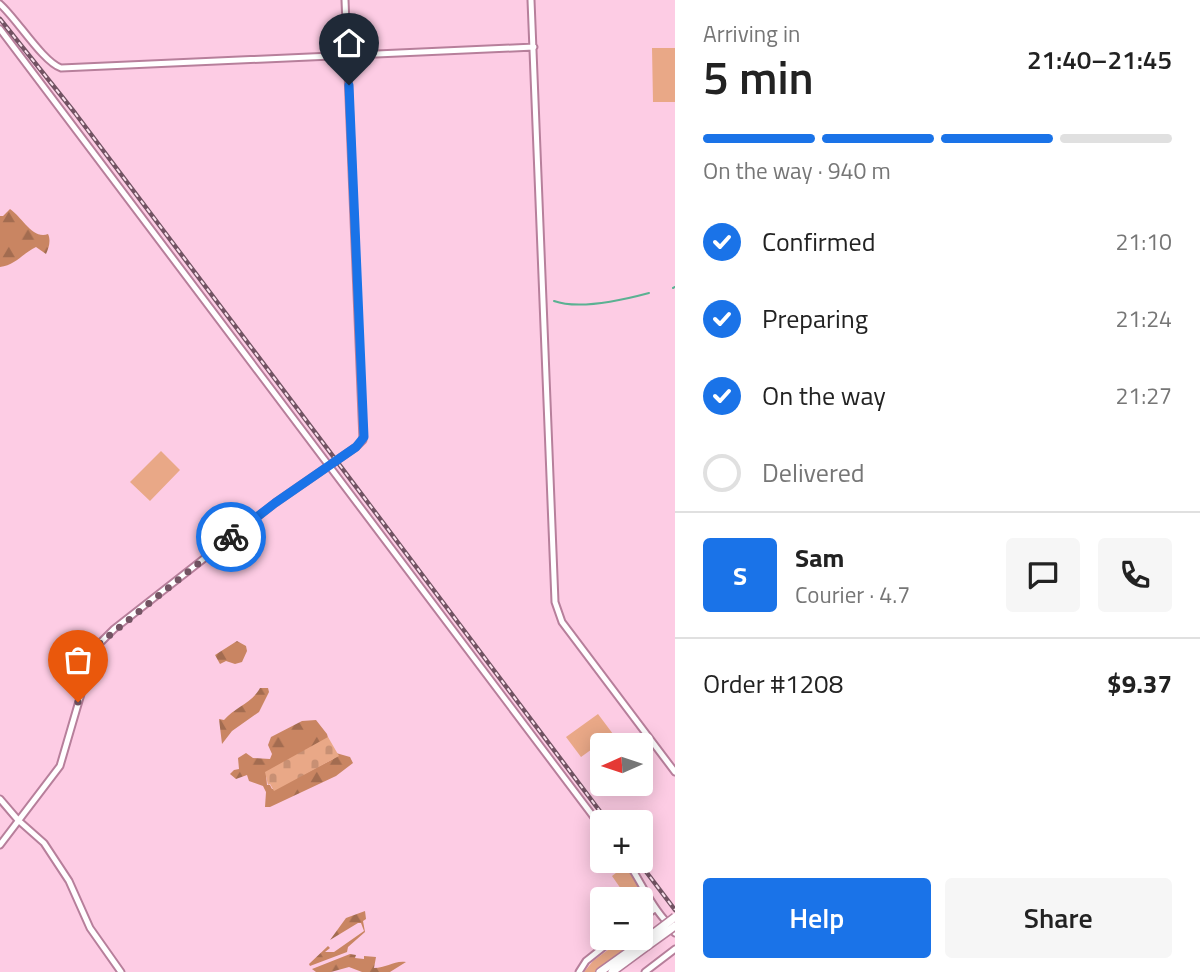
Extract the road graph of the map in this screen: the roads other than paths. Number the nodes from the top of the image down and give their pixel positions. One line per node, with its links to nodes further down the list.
1 (345, 0): 6 (street)
2 (531, 0): 5 (street)
3 (0, 4): 6 (street)
4 (0, 29): 7 (street)
5 (534, 47): 6 (street); 8 (street)
6 (347, 54): 7 (street)
7 (330, 464): 10 (street); 11 (street)
8 (675, 772)
9 (0, 799): 11 (street)
10 (590, 812)
11 (18, 820): 12 (street); 24 (street)
12 (0, 845)
13 (635, 873): 14 (street)
14 (655, 909): 16 (street)
15 (675, 917): 18 (main road, bridge)
16 (664, 919)
17 (675, 930): 19 (main road, bridge)
18 (653, 937)
19 (653, 941)
20 (675, 949): 28 (street)
21 (600, 950): 25 (street)
22 (636, 950): 26 (main road)
23 (638, 950): 27 (main road)
24 (121, 972)
25 (579, 972)
26 (600, 972)
27 (612, 972)
28 (645, 972)

